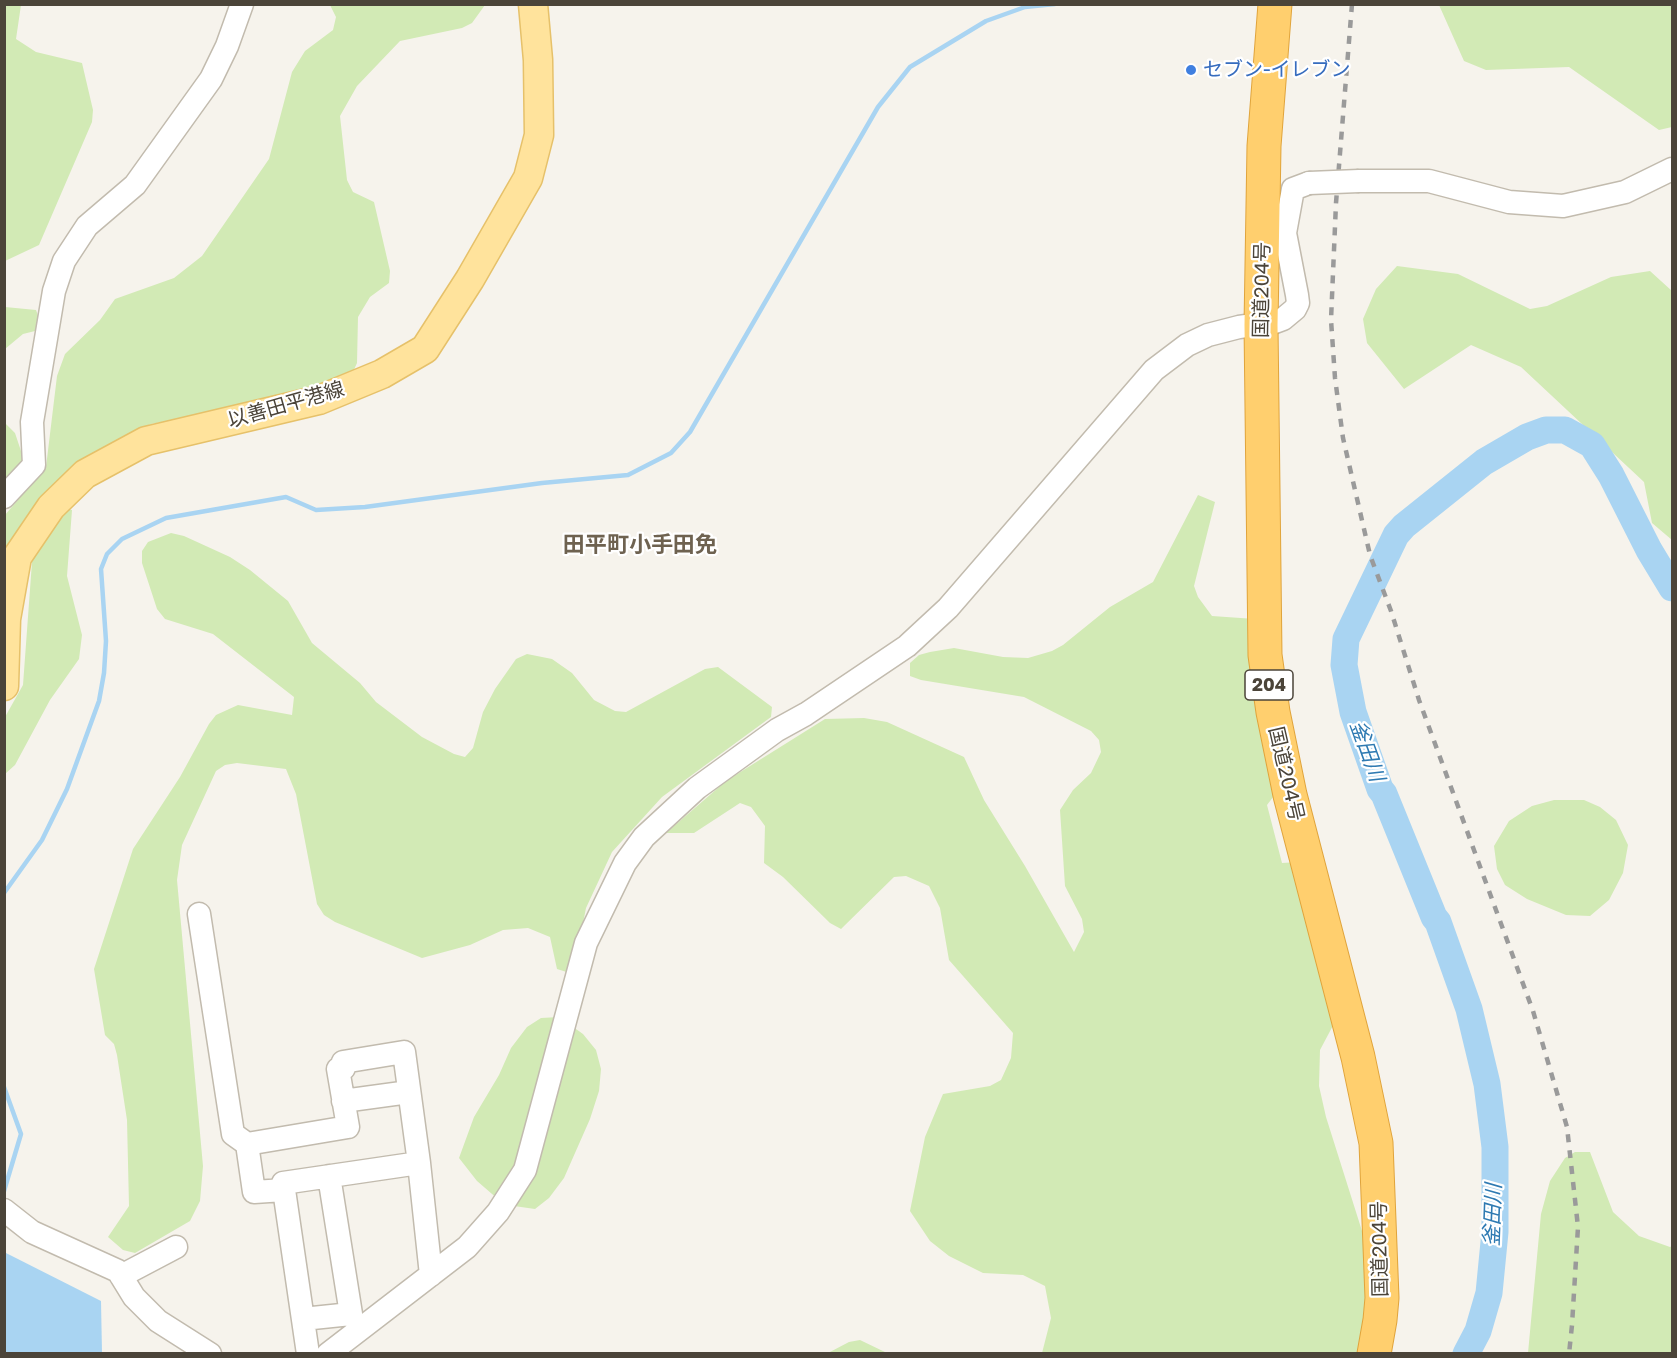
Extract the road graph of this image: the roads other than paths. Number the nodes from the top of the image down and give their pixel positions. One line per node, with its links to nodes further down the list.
1 (242, 4): 6 (street)
2 (532, 4): 7 (main road, 以善田平港線)
3 (1275, 4): 5 (highway, 国道204号 / 204)
4 (1672, 169): 5 (street, bridge)
5 (1261, 324): 17 (street); 23 (highway, 国道204号 / 204)
6 (4, 497)
7 (4, 686)
8 (199, 914): 11 (street)
9 (409, 1092): 10 (street); 10 (street); 12 (street)
10 (344, 1101): 11 (street)
11 (247, 1144): 14 (street)
12 (419, 1162): 13 (street); 17 (street)
13 (329, 1176): 14 (street); 19 (street)
14 (284, 1190): 19 (street)
15 (4, 1210): 18 (street)
16 (176, 1247): 18 (street)
17 (431, 1275): 22 (street)
18 (121, 1276): 20 (street)
19 (303, 1318): 21 (street)
20 (210, 1353)
21 (308, 1353)
22 (328, 1353)
23 (1374, 1353)

